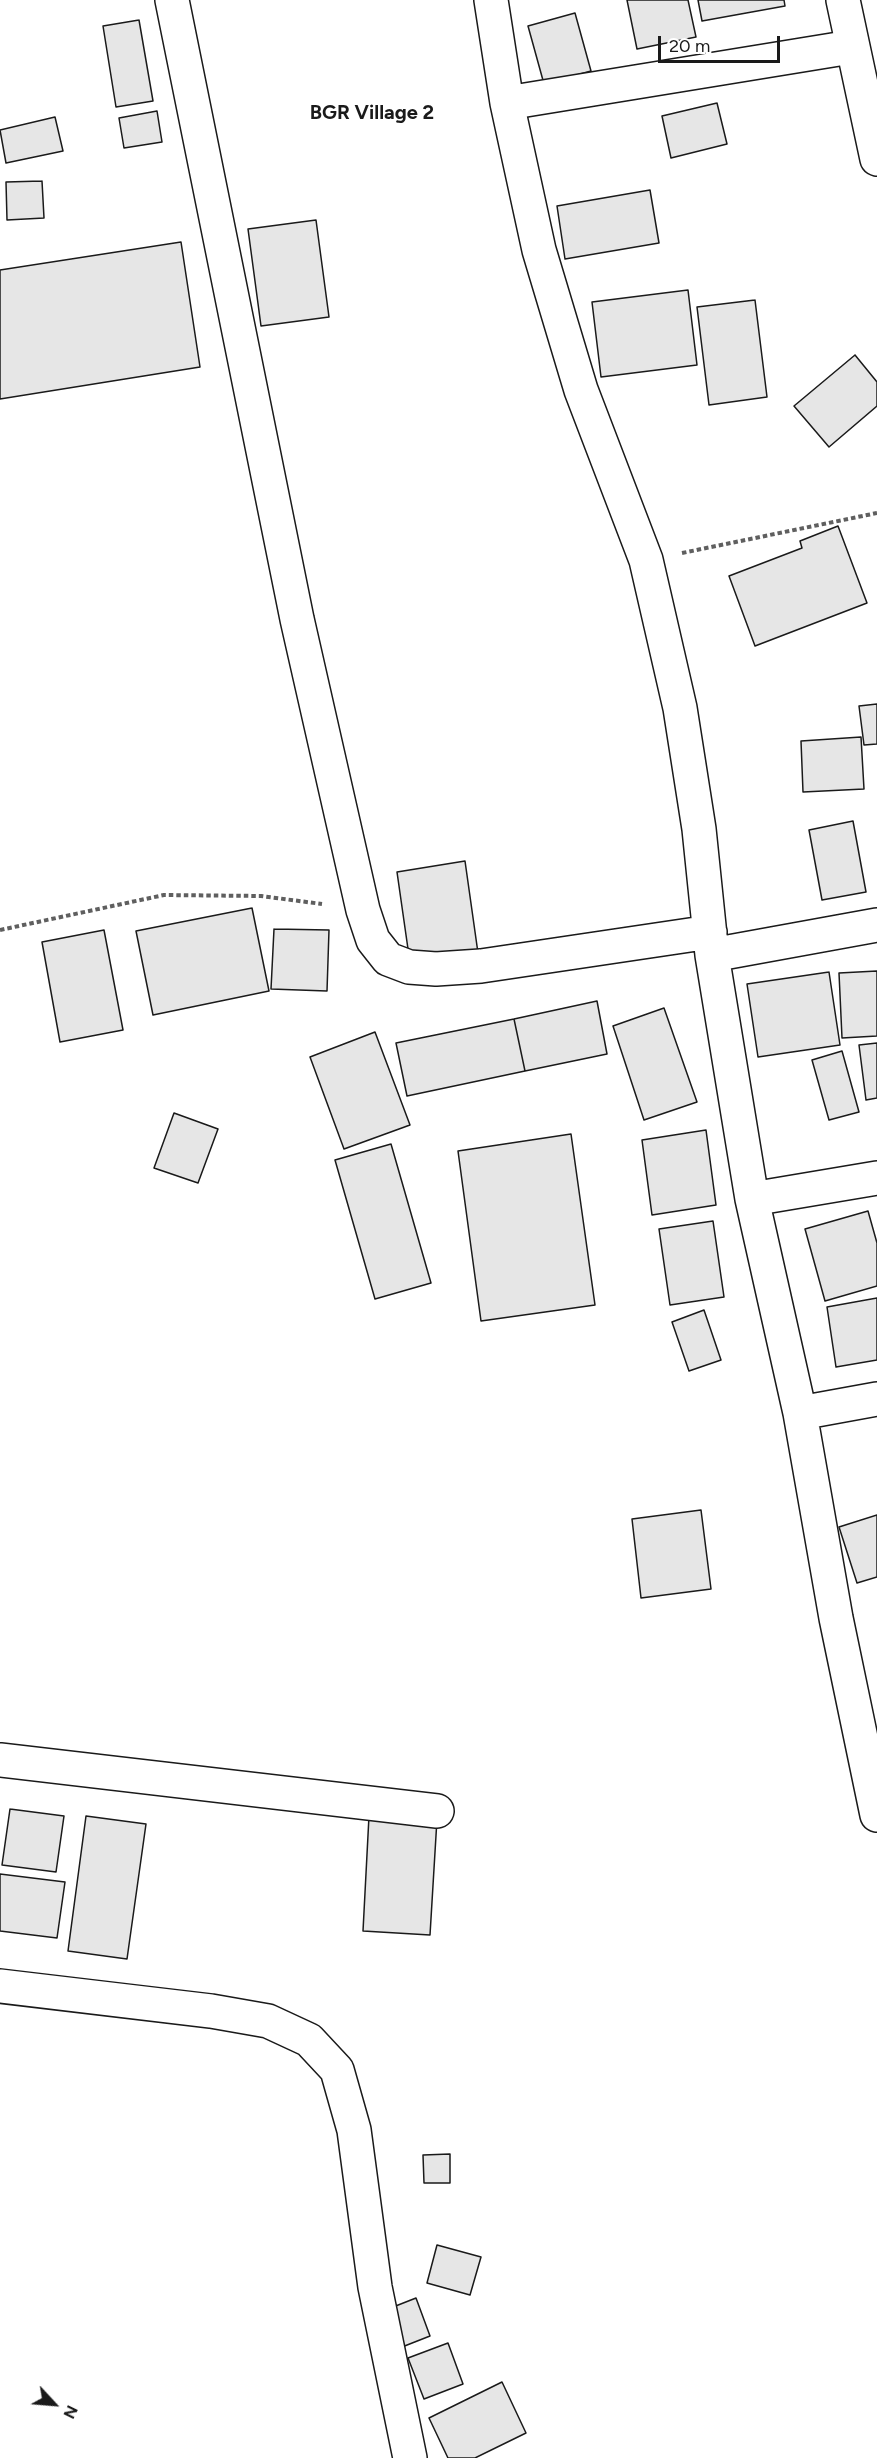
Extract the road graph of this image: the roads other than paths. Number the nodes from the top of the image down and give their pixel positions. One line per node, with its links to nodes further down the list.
1 (172, 0): 8 (street)
2 (491, 0): 5 (street)
3 (843, 0): 4 (street)
4 (851, 47): 5 (street); 6 (street)
5 (507, 103): 8 (street)
6 (877, 159)
7 (877, 925): 8 (street)
8 (711, 944): 10 (street)
9 (877, 1178): 10 (street)
10 (752, 1199): 12 (street)
11 (877, 1399): 12 (street)
12 (800, 1413): 15 (street)
13 (0, 1760): 14 (street)
14 (437, 1811)
15 (877, 1815)
16 (0, 1986): 17 (street)
17 (410, 2458)

